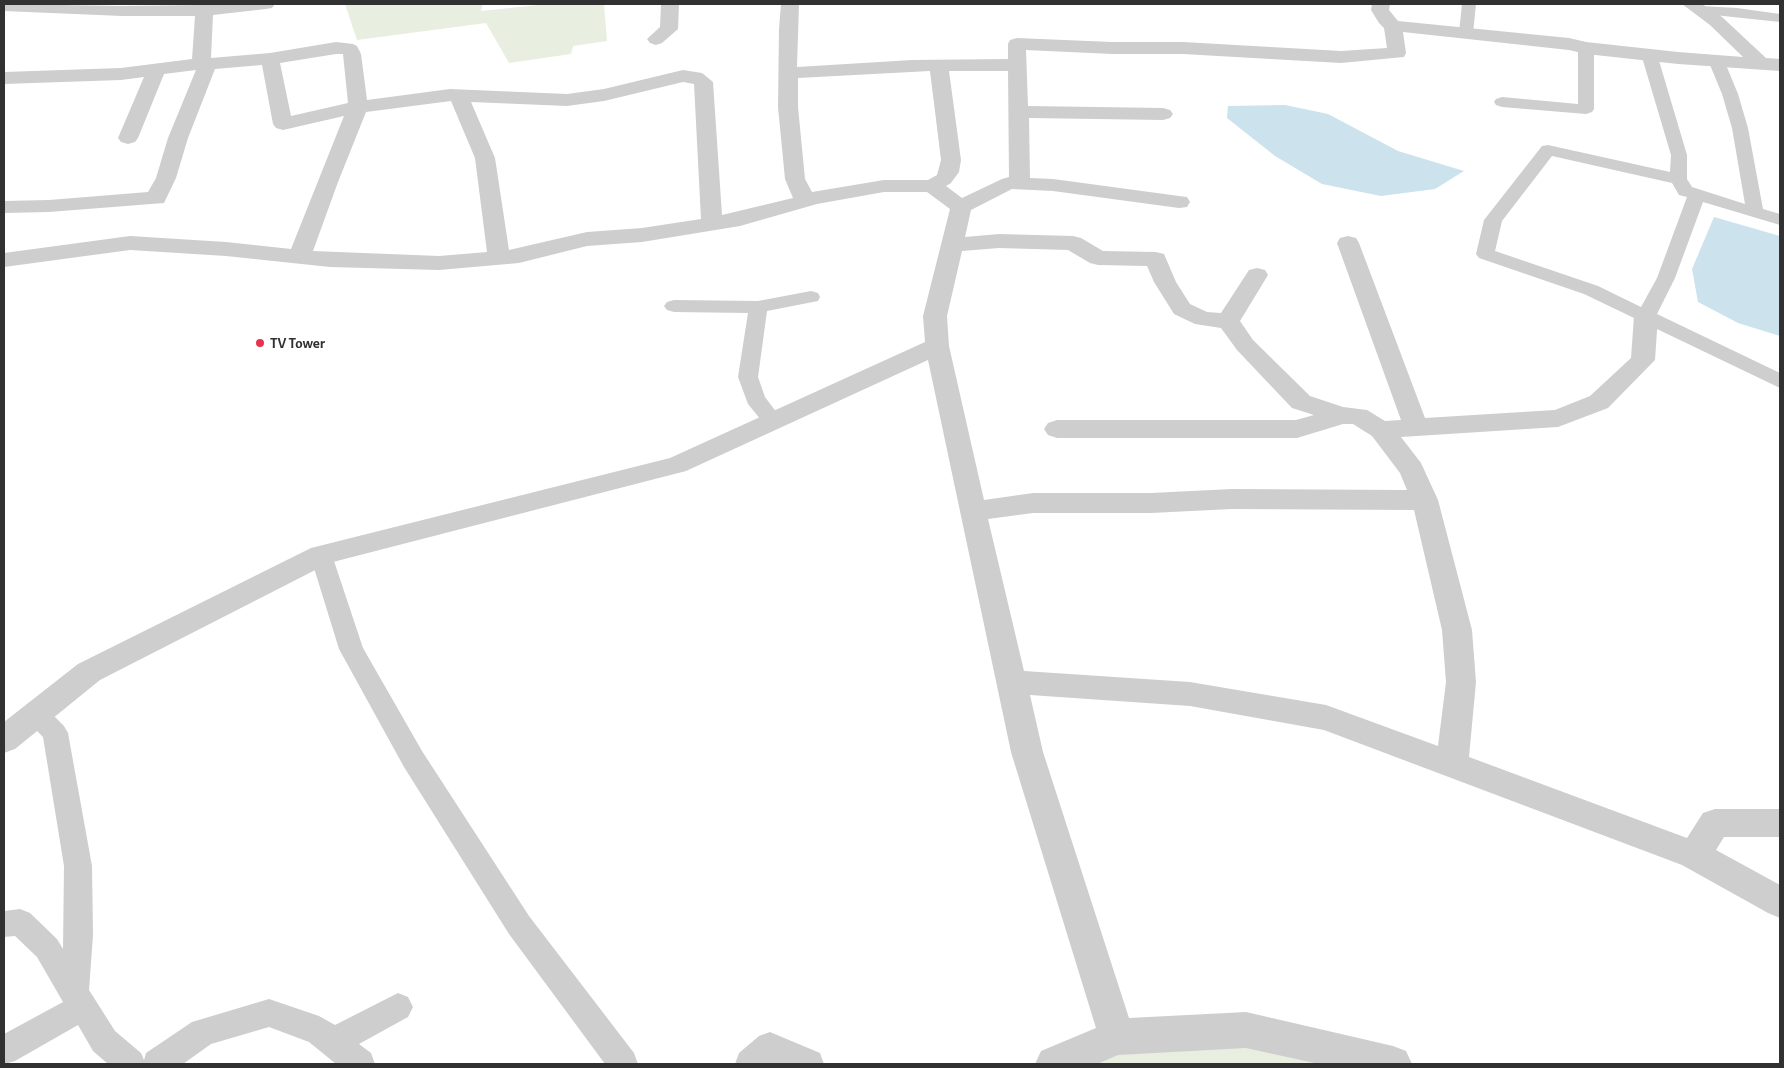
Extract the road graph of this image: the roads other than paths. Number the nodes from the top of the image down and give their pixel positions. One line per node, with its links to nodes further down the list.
1 (266, 4): 8 (street)
2 (670, 4): 12 (street)
3 (790, 4): 23 (street)
4 (1381, 4): 10 (street)
5 (1469, 4): 11 (lane)
6 (1696, 7): 9 (lane); 17 (street)
7 (12, 11): 8 (street)
8 (204, 11): 18 (street)
9 (1780, 18)
10 (1393, 26): 11 (street); 19 (street)
11 (1466, 34): 13 (street)
12 (656, 39)
13 (1586, 48): 14 (street); 26 (lane)
14 (1649, 54): 16 (street); 31 (lane)
15 (270, 59): 18 (street); 27 (street); 27 (street)
16 (1716, 60): 17 (street); 39 (lane)
17 (1760, 63): 20 (street)
18 (204, 64): 22 (street); 37 (street)
19 (1018, 65): 21 (street); 28 (street)
20 (1780, 65)
21 (939, 66): 23 (street); 33 (street)
22 (156, 70): 24 (street); 30 (street)
23 (788, 75): 35 (street)
24 (4, 78)
25 (458, 94): 27 (street); 41 (street); 45 (street)
26 (1502, 102)
27 (358, 107): 44 (street)
28 (1019, 112): 29 (street); 32 (street)
29 (1163, 114)
30 (128, 138)
31 (1678, 179): 34 (lane); 51 (lane)
32 (1020, 183): 36 (street); 38 (street)
33 (932, 186): 35 (street); 38 (street)
34 (1697, 194): 39 (lane); 51 (lane)
35 (805, 200): 41 (street)
36 (1179, 202)
37 (4, 207)
38 (961, 207): 43 (street)
39 (1755, 212): 40 (lane)
40 (1780, 220)
41 (712, 223): 45 (street)
42 (1348, 244): 57 (street)
43 (953, 245): 52 (street); 53 (street)
44 (300, 256): 45 (street); 46 (street)
45 (499, 258)
46 (4, 260)
47 (1257, 275): 52 (street)
48 (811, 296): 50 (lane)
49 (674, 306): 50 (lane)
50 (758, 307): 56 (lane)
51 (1646, 316): 54 (lane); 57 (street)
52 (1228, 321): 55 (street)
53 (937, 346): 56 (street); 61 (street)
54 (1780, 381)
55 (1342, 415): 58 (street); 59 (street)
56 (773, 421): 62 (street)
57 (1416, 427): 59 (street)
58 (1057, 429)
59 (1381, 430): 60 (street)
60 (1425, 500): 61 (street); 66 (street)
61 (973, 511): 63 (street)
62 (320, 555): 64 (street); 79 (lane)
63 (1011, 682): 66 (street); 73 (street)
64 (36, 714): 65 (street); 71 (lane)
65 (4, 740)
66 (1452, 766): 68 (street)
67 (1780, 823): 68 (street)
68 (1694, 855): 69 (street)
69 (1780, 902)
70 (4, 924): 71 (lane)
71 (78, 1000): 75 (lane); 76 (lane)
72 (398, 1006): 74 (lane)
73 (1116, 1037): 82 (street); 83 (street)
74 (334, 1042): 77 (lane); 78 (lane)
75 (4, 1050)
76 (130, 1064)
77 (157, 1064)
78 (360, 1064)
79 (623, 1064)
80 (750, 1064): 81 (lane)
81 (809, 1064)
82 (1054, 1064)
83 (1393, 1064)

